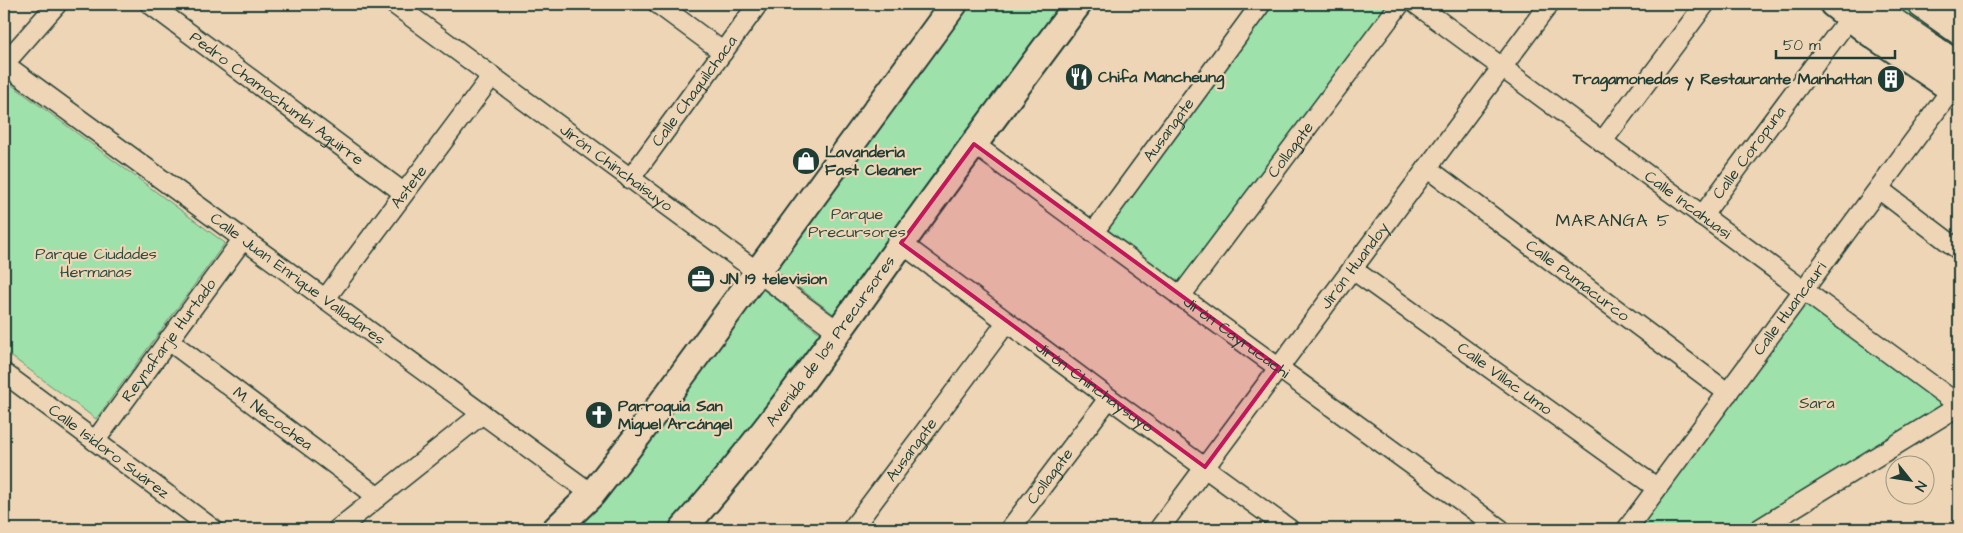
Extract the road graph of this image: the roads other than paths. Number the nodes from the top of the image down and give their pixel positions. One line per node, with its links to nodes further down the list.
1 (57, 4): 19 (street)
2 (150, 4): 28 (street, Pedro Chamochumbi Aguirre)
3 (394, 4): 21 (street, Jirón Chinchaisuyo)
4 (658, 4): 18 (street)
5 (758, 4): 18 (street, Calle Chaquilchaca)
6 (954, 4): 35 (main road)
7 (1078, 4): 24 (main road, Avenida de los Precursores)
8 (1261, 4): 30 (street, Ausangate)
9 (1400, 4): 37 (street, Collagate)
10 (1416, 4): 20 (street, Calle Incahuasi)
11 (1549, 4): 20 (street, Jirón Huandoy)
12 (1705, 4): 23 (street)
13 (1922, 4): 17 (main road)
14 (1952, 4): 16 (main road)
15 (1850, 8): 22 (main road); 29 (street, Calle Coropuna)
16 (1959, 9)
17 (1959, 30)
18 (723, 52): 26 (street, Calle Chaquilchaca)
19 (4, 64): 31 (street, Calle Juan Enrique Valladares)
20 (1502, 67): 23 (street, Calle Incahuasi); 25 (street, Jirón Huandoy)
21 (492, 76): 26 (street, Jirón Chinchaisuyo); 28 (street, Astete)
22 (1957, 83): 27 (street, Calle Huancauri)
23 (1602, 142): 29 (street, Calle Incahuasi)
24 (974, 144): 30 (street, Jirón Cayrucachi); 32 (main road, Avenida de los Precursores)
25 (1427, 168): 34 (street, Jirón Huandoy); 44 (street, Calle Pumacurco)
26 (630, 178): 35 (street, Jirón Chinchaisuyo)
27 (1879, 189): 33 (street); 36 (street, Calle Huancauri)
28 (404, 192): 38 (street, Astete)
29 (1702, 216): 36 (street, Calle Incahuasi)
30 (1093, 233): 37 (street, Jirón Cayrucachi)
31 (243, 239): 38 (street, Calle Juan Enrique Valladares); 41 (street, Reynafarje Hurtado)
32 (901, 243): 39 (street, Jirón Chinchaysuyo); 40 (main road, Avenida de los Precursores)
33 (1959, 250)
34 (1352, 269): 42 (street, Jirón Huandoy); 50 (street, Calle Villac Umo)
35 (756, 272): 40 (street, Jirón Chinchaisuyo); 51 (main road)
36 (1803, 291): 44 (street, Calle Huancauri); 46 (street, Calle Incahuasi)
37 (1180, 297): 42 (street, Jirón Cayrucachi)
38 (325, 299): 47 (street, Calle Juan Enrique Valladares)
39 (1007, 322): 45 (street, Jirón Chinchaysuyo); 58 (street, Ausangate)
40 (839, 332): 57 (main road, Avenida de los Precursores)
41 (168, 340): 48 (street, Reynafarje Hurtado); 52 (street, M. Necochea)
42 (1279, 367): 49 (street, Jirón Huandoy); 62 (street, Jirón Cayrucachi)
43 (4, 373): 48 (street, Calle Isidoro Suárez)
44 (1728, 393): 50 (street, Calle Huancauri)
45 (1109, 398): 49 (street, Jirón Chinchaysuyo); 59 (street, Collagate)
46 (1959, 406): 53 (street)
47 (482, 414): 51 (street, Calle Juan Enrique Valladares); 52 (street)
48 (95, 441): 54 (street, Calle Isidoro Suárez)
49 (1206, 467): 60 (street, Jirón Huandoy); 61 (street, Jirón Chinchaysuyo)
50 (1657, 488): 63 (street, Calle Huancauri)
51 (592, 494): 56 (main road)
52 (378, 497): 55 (street)
53 (1784, 523): 64 (street)
54 (214, 529)
55 (338, 529)
56 (556, 529)
57 (683, 529)
58 (852, 529)
59 (1010, 529)
60 (1159, 529)
61 (1289, 529)
62 (1500, 529)
63 (1627, 529)
64 (1760, 529)

